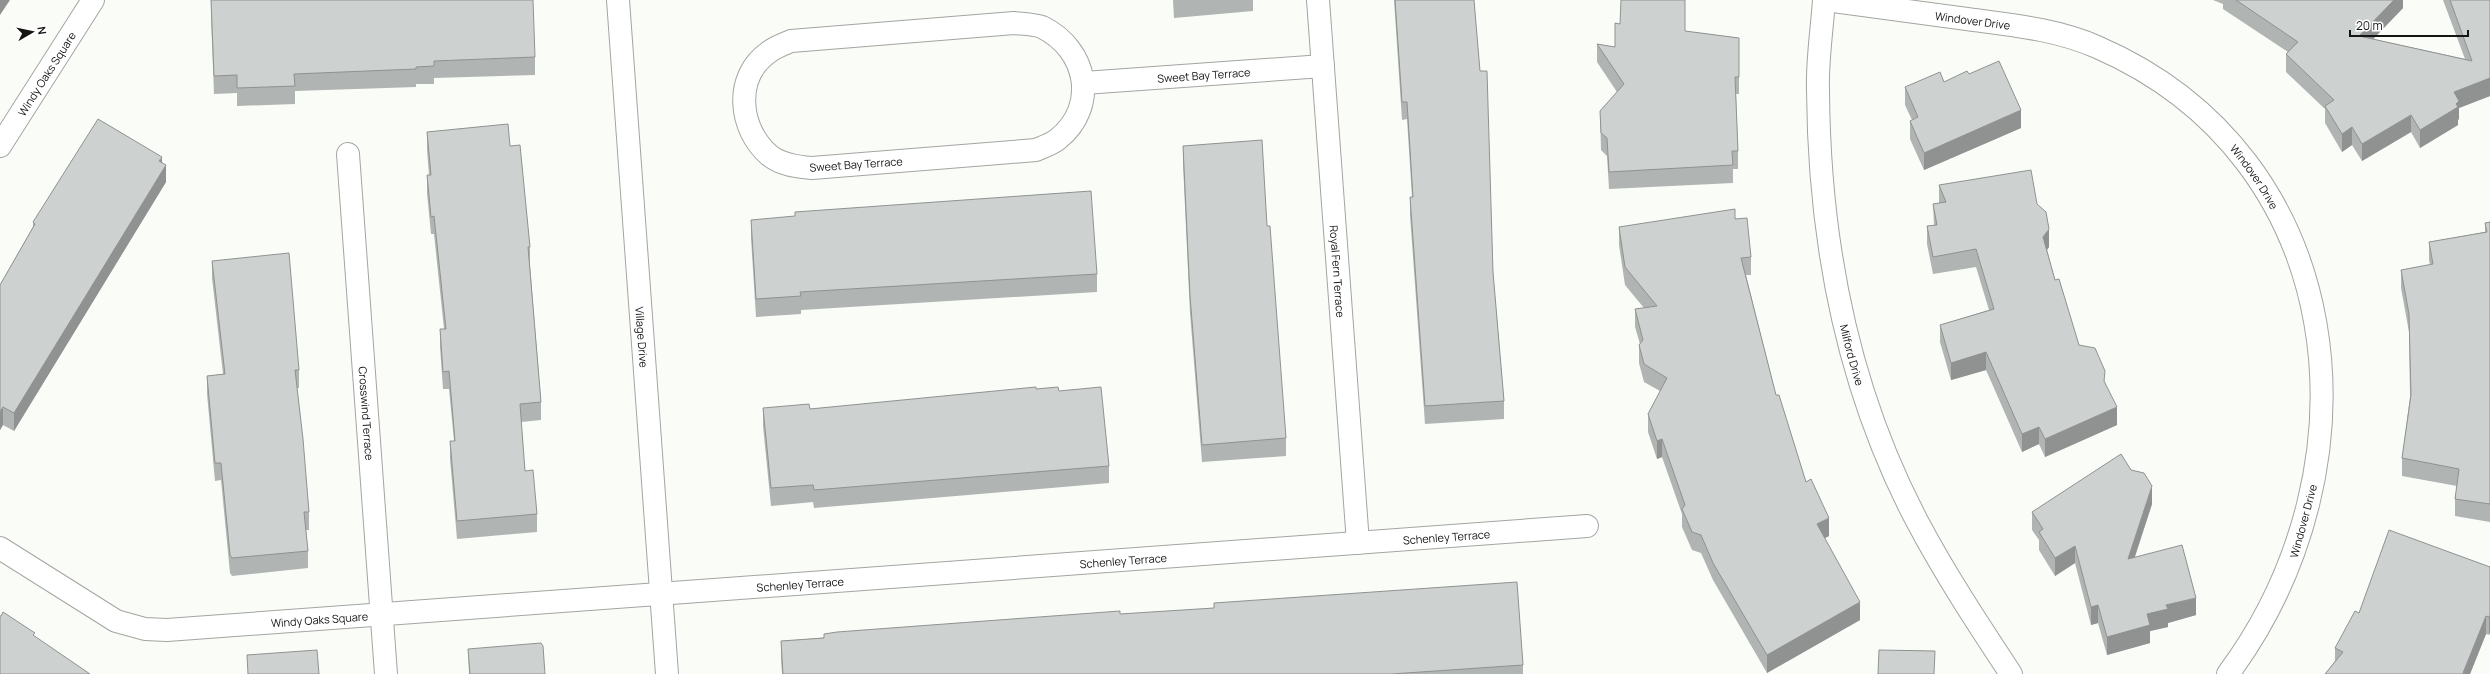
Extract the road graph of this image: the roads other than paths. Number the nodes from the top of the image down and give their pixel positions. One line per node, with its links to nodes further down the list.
1 (93, 0): 7 (street, Windy Oaks Square)
2 (618, 0): 12 (street, Village Drive)
3 (1318, 0): 5 (street, Royal Fern Terrace)
4 (1825, 0): 16 (street, Milford Drive); 17 (street, Windover Drive)
5 (1323, 66): 6 (street, Sweet Bay Terrace); 10 (street, Royal Fern Terrace)
6 (1084, 83): 6 (street, Sweet Bay Terrace)
7 (0, 146)
8 (348, 154): 13 (street, Crosswind Terrace)
9 (1587, 526): 10 (street, Schenley Terrace)
10 (1358, 543): 12 (street, Schenley Terrace)
11 (0, 548): 13 (street, Windy Oaks Square)
12 (661, 594): 13 (street, Windy Oaks Square); 15 (street, Village Drive)
13 (382, 614): 14 (street, Crosswind Terrace)
14 (386, 674)
15 (667, 674)
16 (2011, 674)
17 (2228, 674)

